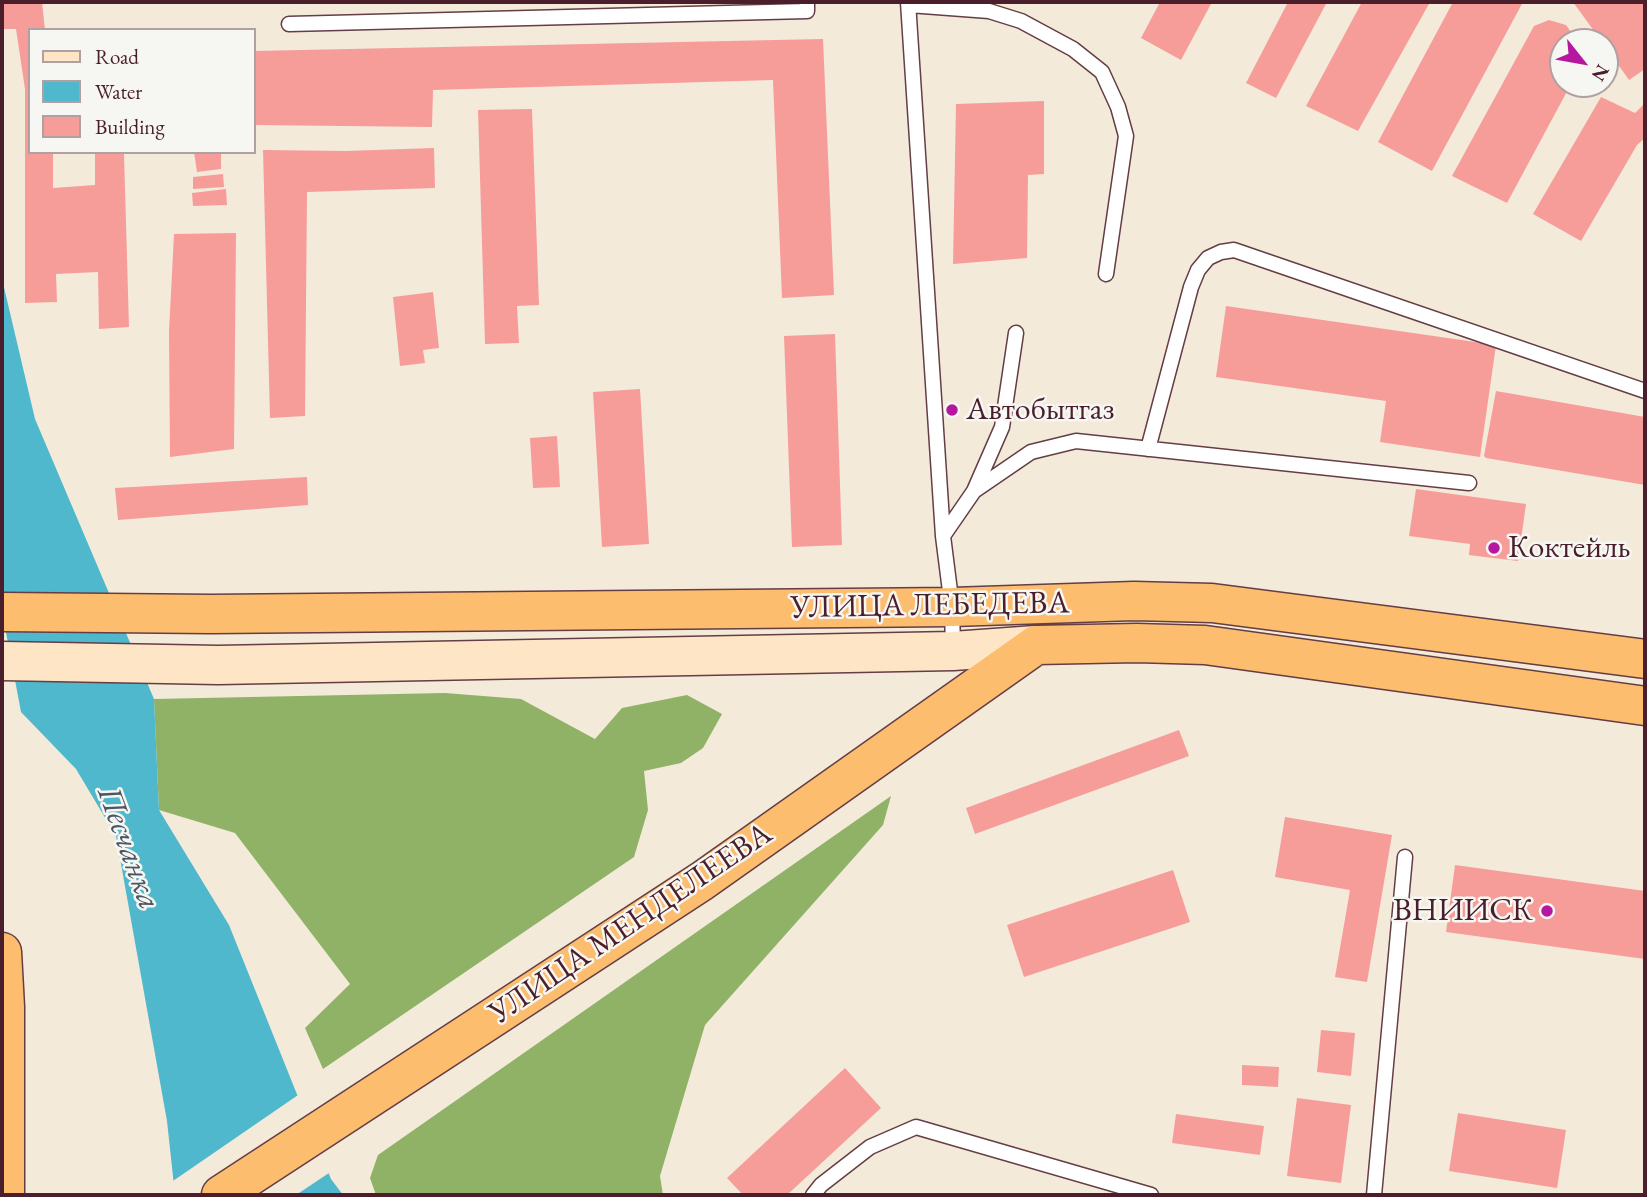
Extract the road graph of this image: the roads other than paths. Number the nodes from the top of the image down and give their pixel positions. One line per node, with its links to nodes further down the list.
1 (807, 2): 3 (lane)
2 (909, 3): 4 (lane); 10 (lane)
3 (289, 24)
4 (1106, 274)
5 (1016, 333): 9 (lane)
6 (1645, 391): 7 (lane)
7 (1148, 449): 8 (lane); 9 (lane)
8 (1469, 482)
9 (974, 491): 10 (lane)
10 (943, 536): 11 (lane)
11 (952, 607): 12 (highway, УЛИЦА ЛЕБЕДЕВА); 14 (lane); 15 (highway, УЛИЦА ЛЕБЕДЕВА)
12 (2, 612)
13 (1036, 645): 14 (main road, УЛИЦА ЛЕБЕДЕВА); 17 (highway, УЛИЦА ЛЕБЕДЕВА); 21 (highway, УЛИЦА МЕНДЕЛЕЕВА)
14 (953, 651): 16 (main road, УЛИЦА ЛЕБЕДЕВА)
15 (1645, 659)
16 (2, 661)
17 (1645, 706)
18 (1405, 857): 24 (lane)
19 (2, 952): 20 (highway)
20 (5, 1195)
21 (221, 1195)
22 (813, 1195): 23 (lane)
23 (1152, 1195)
24 (1374, 1195)

